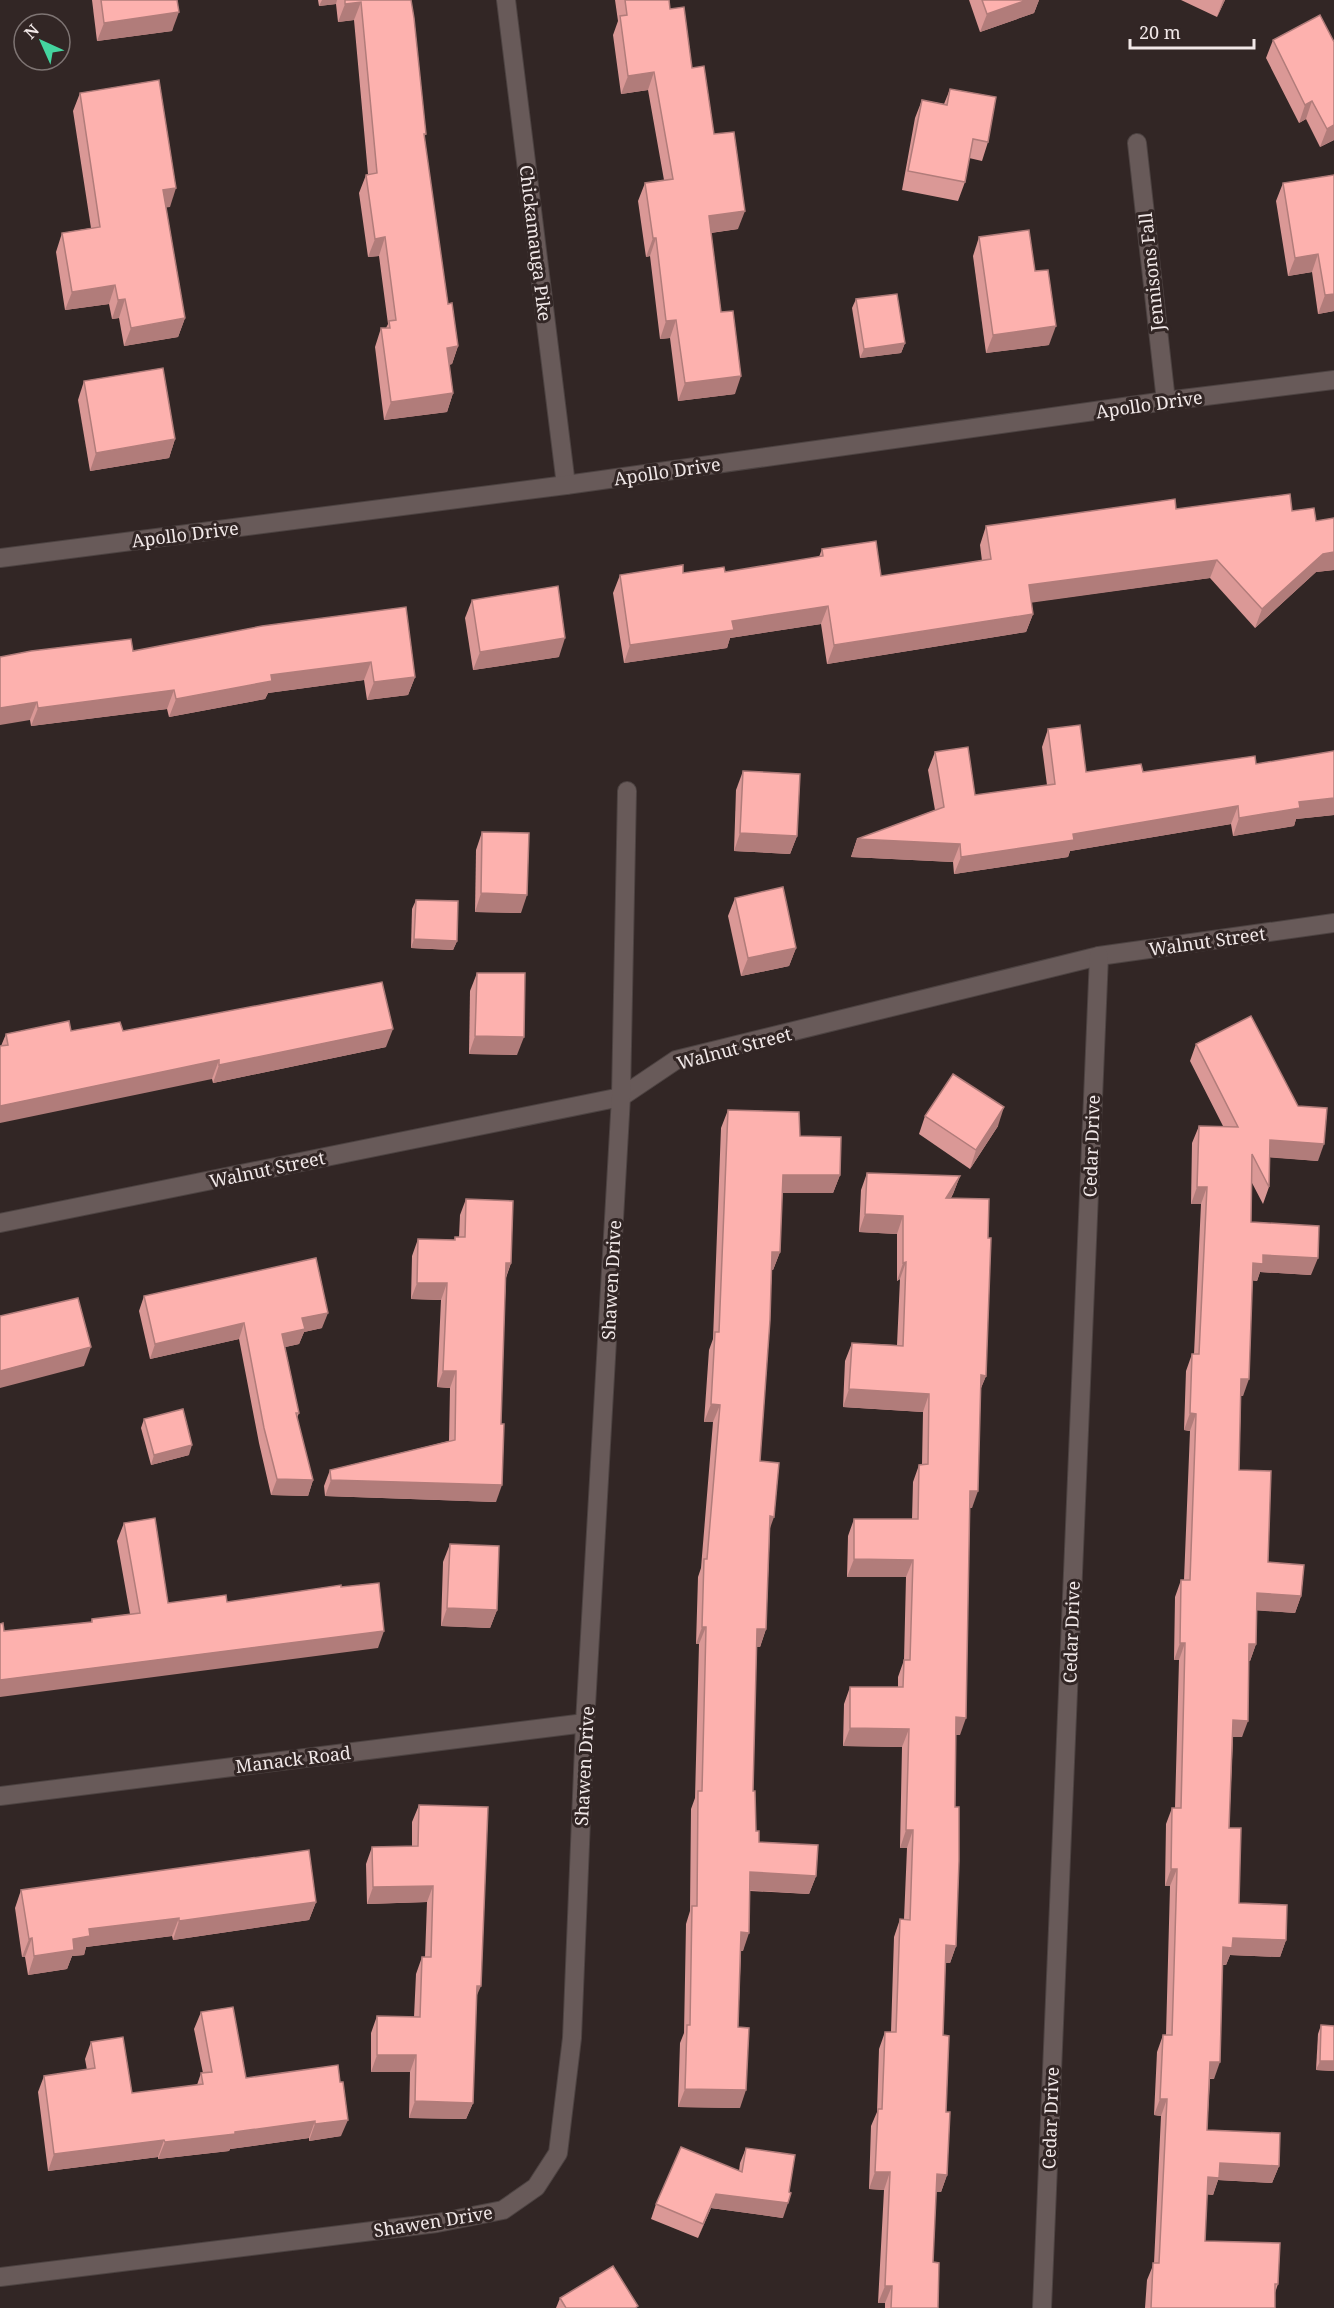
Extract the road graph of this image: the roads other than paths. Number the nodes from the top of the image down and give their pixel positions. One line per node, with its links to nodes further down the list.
1 (506, 0): 5 (street, Chickamauga Pike)
2 (1137, 142): 4 (street, Jennisons Fall)
3 (1334, 380): 4 (street, Apollo Drive)
4 (1166, 401): 5 (street, Apollo Drive)
5 (566, 485): 6 (street, Apollo Drive)
6 (0, 558)
7 (627, 790): 10 (street, Shawen Drive)
8 (1334, 923): 9 (street, Walnut Street)
9 (1099, 956): 10 (street, Walnut Street); 15 (street, Cedar Drive)
10 (621, 1097): 11 (street, Walnut Street); 12 (street, Shawen Drive)
11 (0, 1224)
12 (585, 1723): 13 (street, Manack Road); 14 (street, Shawen Drive)
13 (0, 1796)
14 (0, 2277)
15 (1042, 2308)

